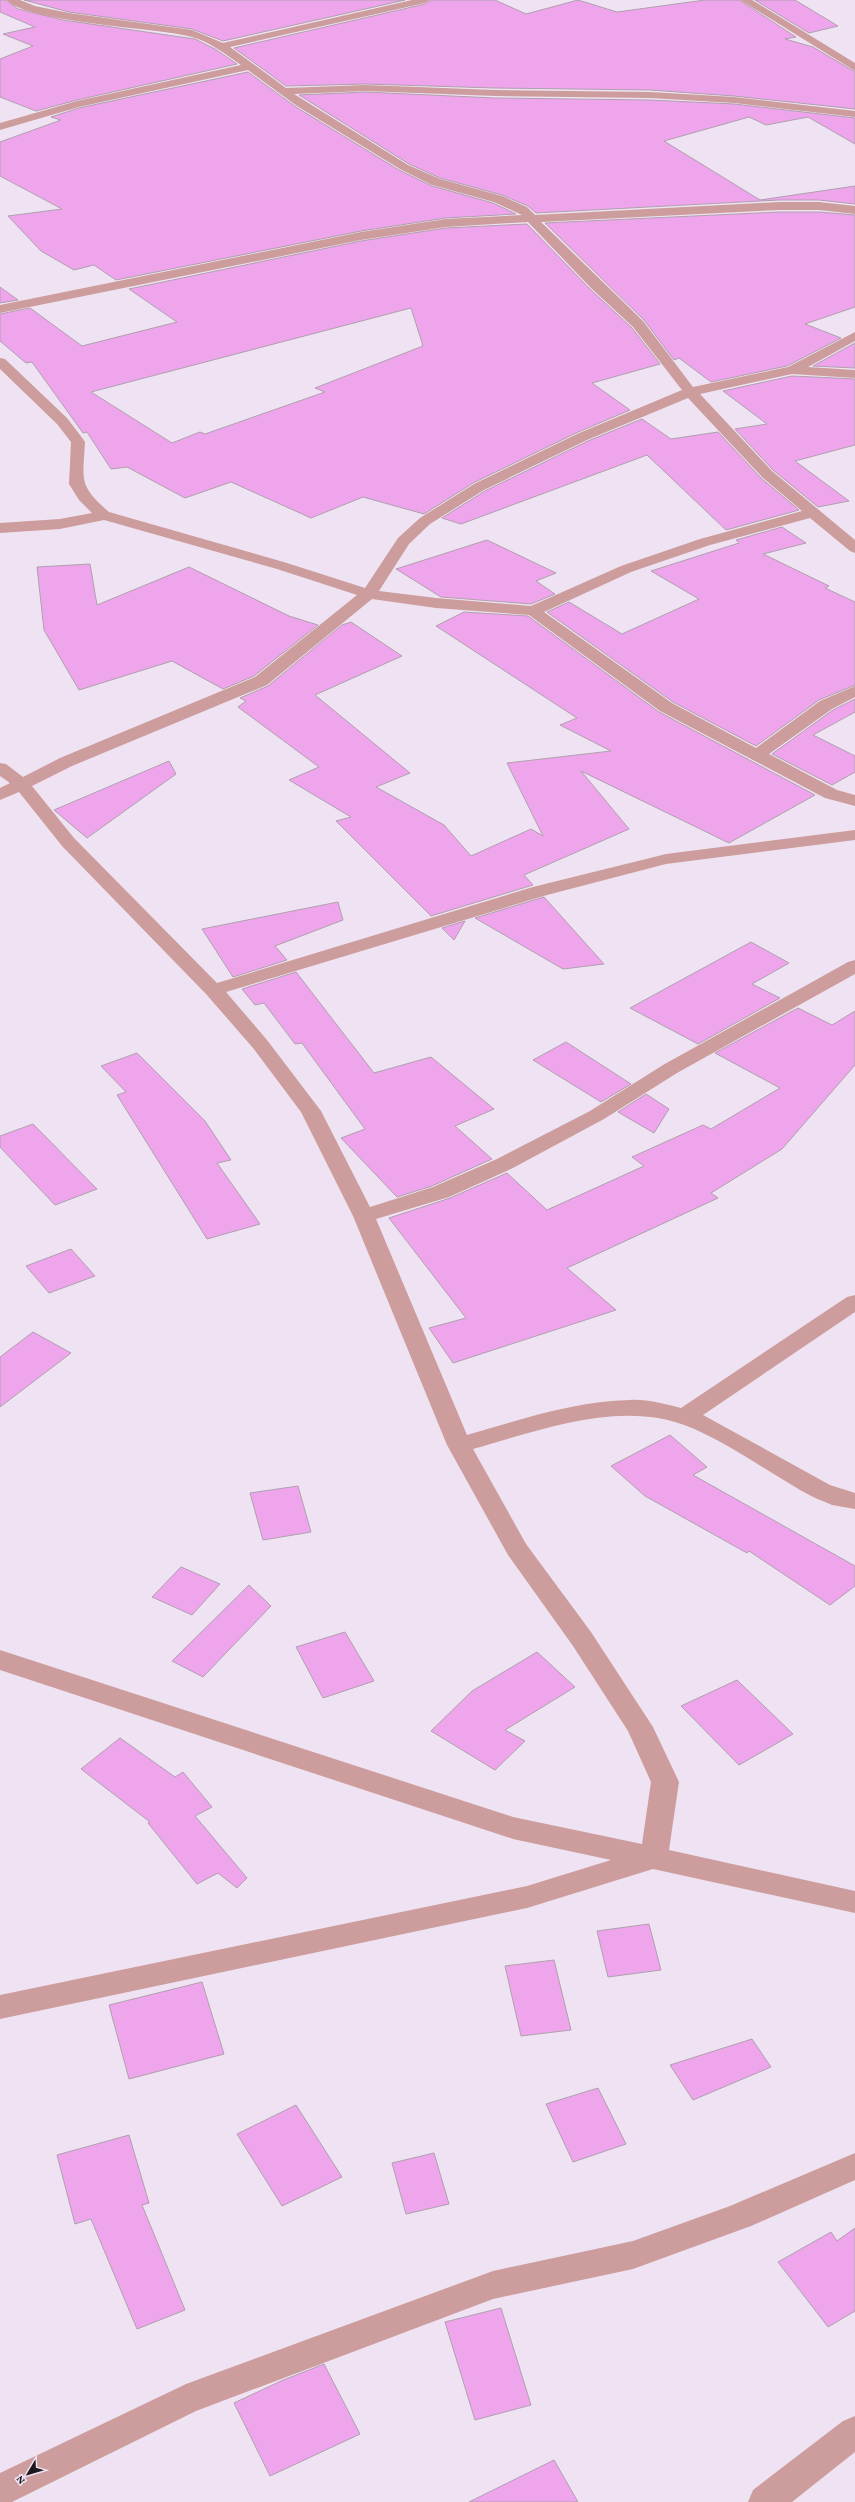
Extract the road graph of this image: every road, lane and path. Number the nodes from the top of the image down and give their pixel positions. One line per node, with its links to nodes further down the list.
1 (17, 0): 4 (street); 5 (street)
2 (426, 0): 5 (street)
3 (745, 0): 7 (street)
4 (0, 3)
5 (222, 46): 6 (street)
6 (248, 67): 8 (street); 10 (street)
7 (855, 68)
8 (284, 91): 9 (street); 12 (street)
9 (855, 114)
10 (0, 127)
11 (855, 210): 12 (street)
12 (533, 219): 13 (street); 18 (street)
13 (0, 309)
14 (855, 336): 16 (street)
15 (0, 362): 20 (street)
16 (792, 370): 17 (street); 18 (street)
17 (855, 374)
18 (690, 392): 19 (street); 25 (street)
19 (812, 513): 21 (street); 26 (street)
20 (104, 515): 22 (street); 25 (street)
21 (832, 527): 23 (street); 24 (street)
22 (0, 528)
23 (855, 529)
24 (855, 548)
25 (369, 594): 26 (street); 30 (street)
26 (533, 611): 28 (street)
27 (855, 691): 28 (street)
28 (757, 755): 32 (street)
29 (0, 768): 30 (street)
30 (22, 784): 31 (street); 35 (street)
31 (0, 795)
32 (855, 801)
33 (855, 835): 35 (street)
34 (855, 966): 36 (street)
35 (213, 990): 36 (street)
36 (364, 1216): 39 (street)
37 (855, 1302): 38 (street)
38 (685, 1416): 39 (street); 40 (street)
39 (458, 1445): 42 (street)
40 (855, 1501)
41 (0, 1660): 42 (street)
42 (654, 1858): 43 (street); 44 (street)
43 (855, 1902)
44 (0, 2007)
45 (855, 2166): 47 (street)
46 (855, 2432): 50 (street)
47 (0, 2490)
48 (0, 2495): 49 (street)
49 (3, 2502)
50 (765, 2502)

